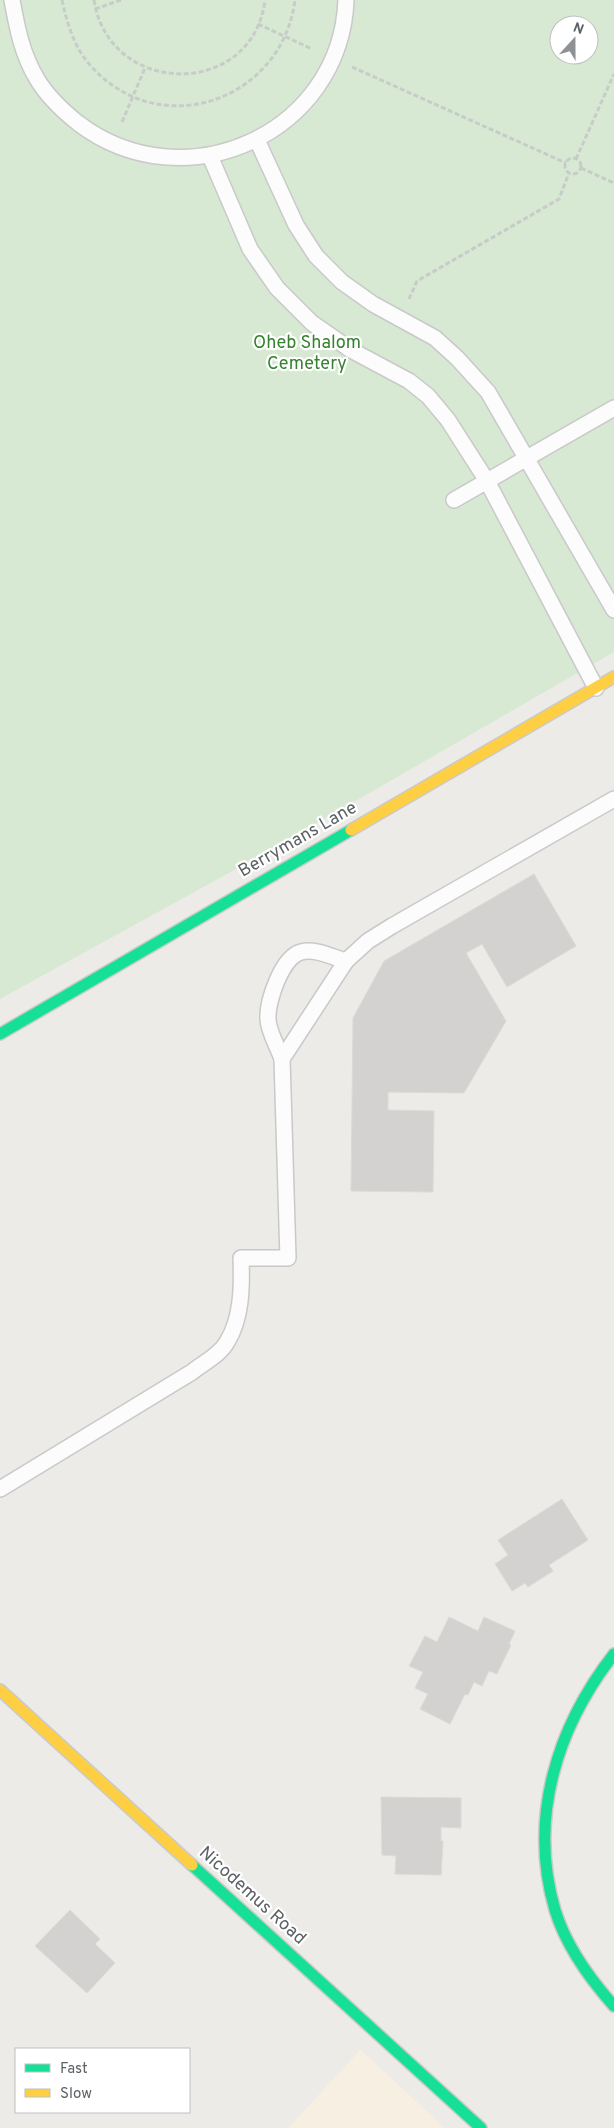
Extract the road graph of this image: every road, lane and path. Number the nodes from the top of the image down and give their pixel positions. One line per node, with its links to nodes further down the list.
1 (12, 0): 16 (lane)
2 (62, 0): 14 (path)
3 (94, 0): 8 (path)
4 (121, 0): 8 (path)
5 (264, 0): 9 (path)
6 (295, 0): 10 (path)
7 (346, 0): 11 (lane)
8 (96, 9): 12 (path)
9 (258, 24): 10 (path); 12 (path)
10 (286, 37): 11 (path); 14 (path)
11 (334, 59): 15 (lane); 19 (path)
12 (145, 68): 14 (path)
13 (614, 74): 18 (path)
14 (133, 97): 16 (path)
15 (257, 140): 17 (lane); 23 (lane)
16 (113, 143): 17 (lane)
17 (210, 156): 26 (lane)
18 (576, 159): 19 (path); 20 (path)
19 (566, 163): 21 (path)
20 (581, 168): 21 (path); 22 (path)
21 (569, 173): 23 (path)
22 (614, 184)
23 (400, 318): 25 (lane)
24 (614, 408): 25 (lane)
25 (527, 458): 26 (lane); 28 (lane)
26 (487, 481): 27 (lane); 30 (lane)
27 (454, 500)
28 (614, 610)
29 (614, 677): 30 (street, Berrymans Lane)
30 (596, 688): 33 (street, Berrymans Lane)
31 (614, 799): 32 (lane)
32 (346, 960): 34 (lane); 34 (lane)
33 (0, 1034)
34 (282, 1059): 35 (lane)
35 (0, 1489)
36 (614, 1654): 38 (street)
37 (0, 1690): 39 (street, Nicodemus Road)
38 (614, 2006)
39 (481, 2128)

